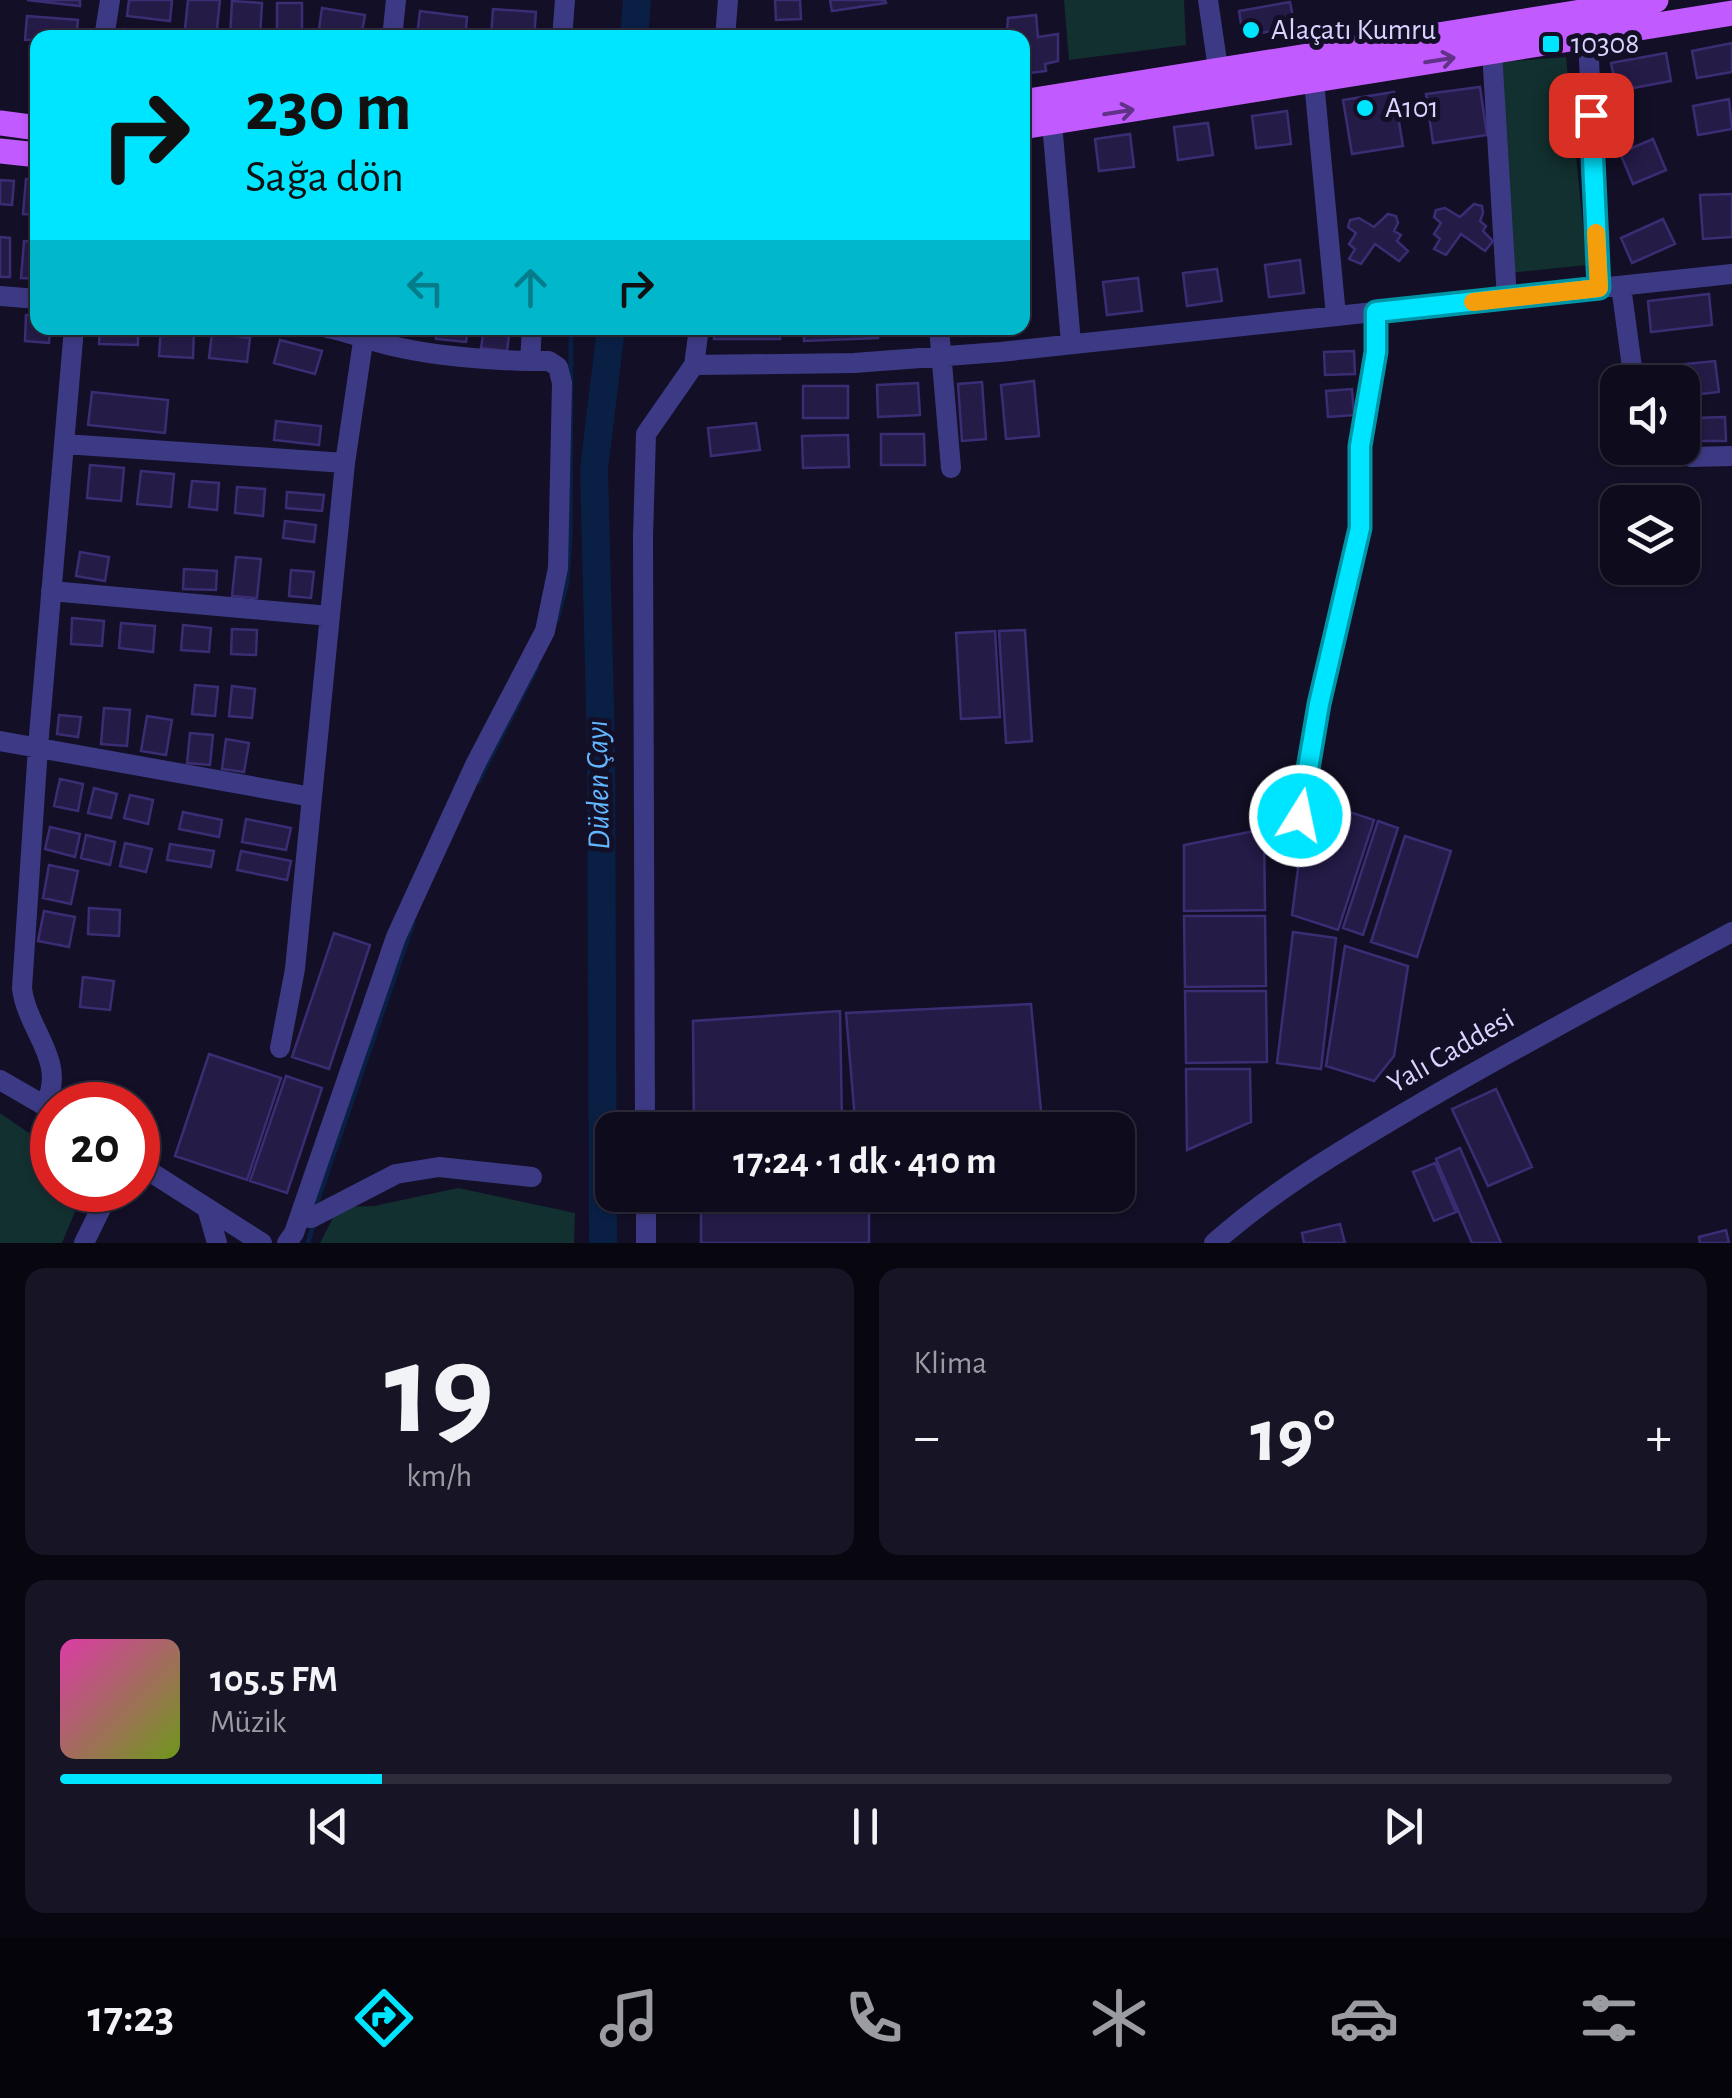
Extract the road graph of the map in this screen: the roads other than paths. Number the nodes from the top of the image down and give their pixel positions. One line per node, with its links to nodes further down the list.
1 (110, 0): 9 (street)
2 (396, 0): 10 (street)
3 (565, 0): 11 (street)
4 (728, 0): 12 (street)
5 (1208, 0): 16 (street)
6 (1646, 1): 7 (main road)
7 (1576, 6): 16 (main road)
8 (1732, 14): 13 (main road)
9 (105, 30)
10 (393, 30)
11 (563, 30)
12 (726, 30)
13 (1588, 36): 14 (main road); 26 (street)
14 (1492, 52): 15 (main road, one-way to 14); 29 (street)
15 (1314, 81): 16 (main road); 31 (street)
16 (1220, 83): 17 (main road); 18 (main road, one-way to 16)
17 (1030, 101)
18 (1052, 123): 21 (main road); 38 (street)
19 (0, 124): 20 (main road)
20 (30, 127)
21 (1030, 127)
22 (0, 151): 23 (main road)
23 (30, 154)
24 (1732, 274): 25 (street)
25 (1621, 286): 26 (street); 42 (street)
26 (1599, 288): 29 (street)
27 (0, 296): 28 (street)
28 (30, 298)
29 (1506, 299): 30 (street)
30 (1376, 312): 31 (street); 53 (street)
31 (1336, 316): 38 (street)
32 (73, 335): 43 (street)
33 (364, 335): 46 (street)
34 (369, 335): 40 (street)
35 (532, 335): 40 (street)
36 (697, 335): 41 (street)
37 (940, 335): 39 (street)
38 (1071, 344): 39 (street)
39 (942, 356): 41 (street); 47 (street)
40 (530, 361): 65 (street)
41 (694, 364): 59 (street)
42 (1632, 365)
43 (64, 444): 46 (street); 48 (street)
44 (1732, 456): 45 (street)
45 (1700, 458)
46 (345, 463): 49 (street)
47 (951, 468)
48 (52, 592): 49 (street); 51 (street)
49 (330, 616): 52 (street)
50 (0, 741): 51 (street)
51 (38, 747): 52 (street); 57 (street)
52 (312, 797): 55 (street)
53 (1300, 816)
54 (1732, 932): 71 (street, Yalı Caddesi)
55 (280, 1048)
56 (0, 1080): 58 (street)
57 (54, 1082)
58 (30, 1097)
59 (646, 1112)
60 (532, 1177): 65 (street)
61 (160, 1178): 62 (street)
62 (207, 1208): 67 (street); 68 (street)
63 (99, 1212): 66 (street)
64 (646, 1212): 70 (street)
65 (311, 1216): 69 (street)
66 (84, 1243)
67 (217, 1243)
68 (262, 1243)
69 (287, 1243)
70 (646, 1243)
71 (1214, 1243)

